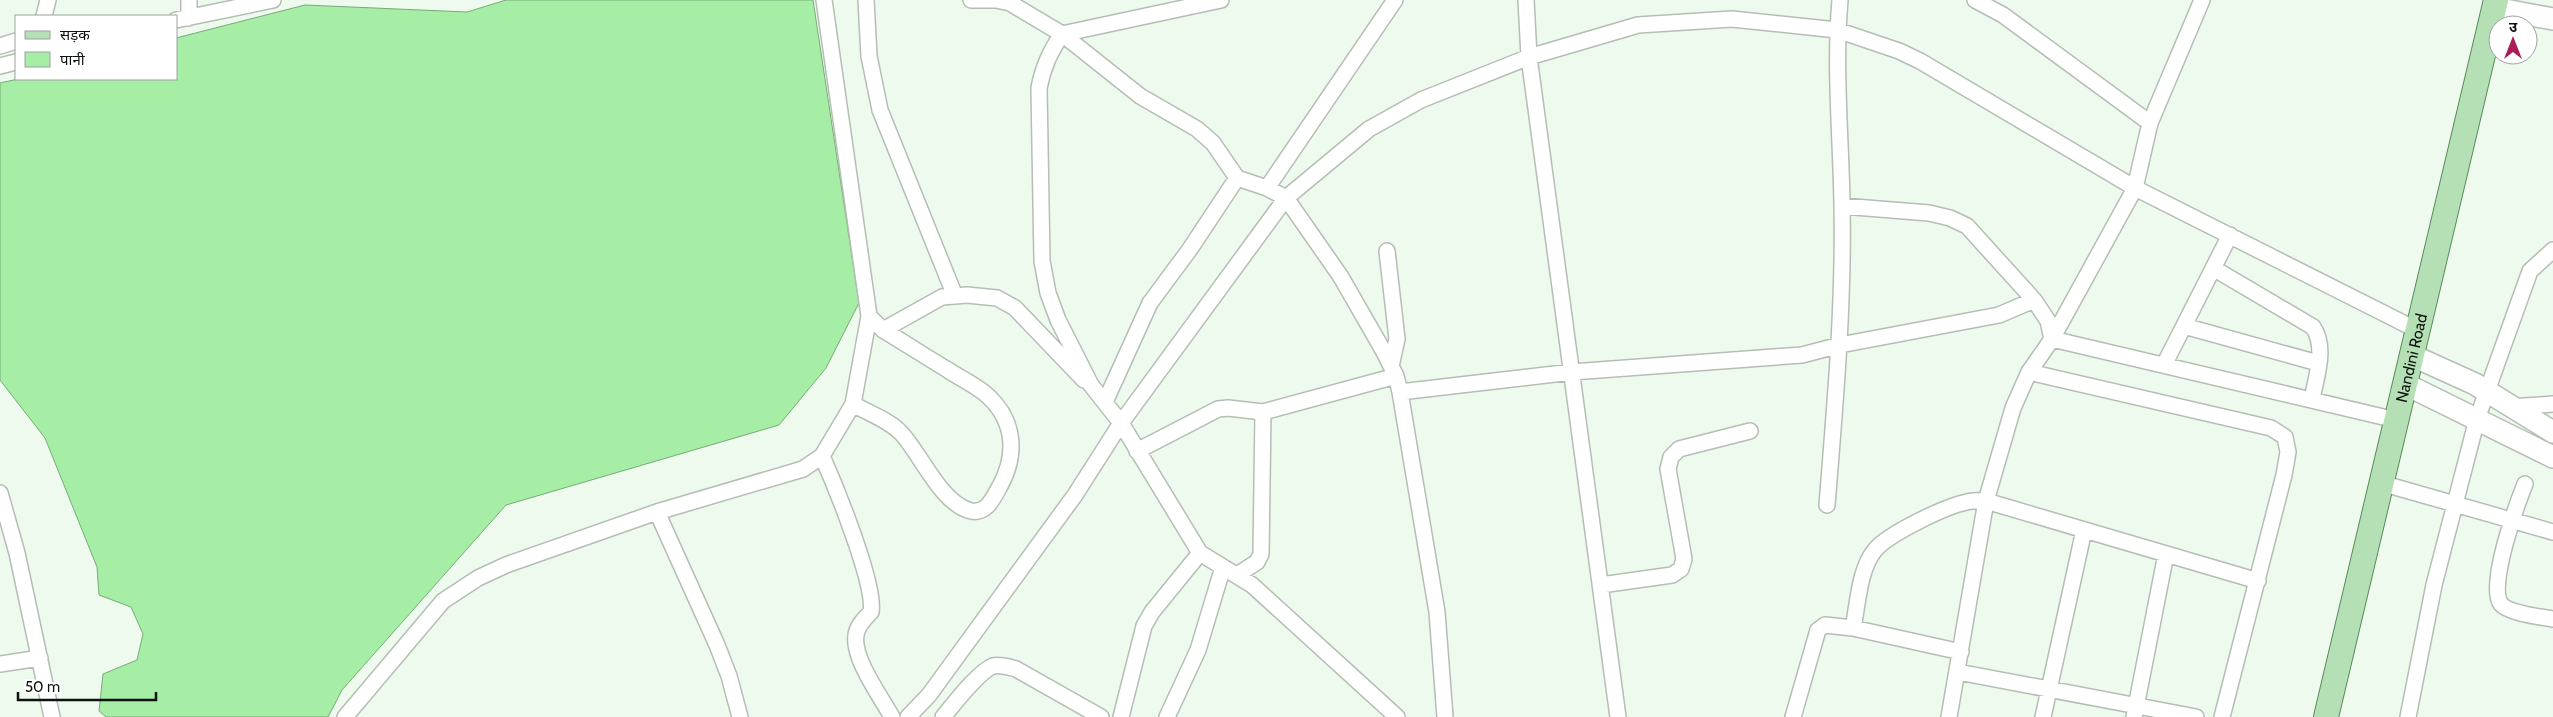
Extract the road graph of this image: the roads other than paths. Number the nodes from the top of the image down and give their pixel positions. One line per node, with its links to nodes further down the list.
1 (48, 0): 15 (street)
2 (189, 0): 16 (street)
3 (273, 0): 16 (street)
4 (824, 0): 37 (street)
5 (866, 0): 35 (street)
6 (971, 0): 14 (street)
7 (1221, 0): 19 (street)
8 (1395, 0): 27 (street)
9 (1526, 0): 22 (street)
10 (1840, 0): 18 (street)
11 (1975, 0): 25 (street)
12 (2202, 0): 25 (street)
13 (2495, 4): 17 (street); 40 (main road, Nandini Road)
14 (1023, 5): 19 (street)
15 (44, 15)
16 (183, 19)
17 (2553, 19)
18 (1837, 30): 22 (street); 28 (street); 30 (street)
19 (1062, 34): 26 (street); 50 (street)
20 (15, 41): 21 (street)
21 (0, 46)
22 (1529, 57): 29 (street); 47 (street)
23 (15, 62): 24 (street)
24 (0, 66)
25 (2150, 123): 28 (street)
26 (1237, 178): 27 (street); 54 (street)
27 (1267, 188): 29 (street)
28 (2135, 188): 31 (street); 41 (street)
29 (1286, 198): 46 (street); 61 (street)
30 (1842, 206): 36 (street); 42 (street)
31 (2230, 236): 34 (street); 40 (street)
32 (2553, 250): 52 (street)
33 (1386, 251): 46 (street)
34 (2213, 268): 38 (street); 44 (street)
35 (955, 296): 39 (street); 50 (street)
36 (2034, 300): 41 (street); 42 (street)
37 (870, 316): 39 (street); 55 (street)
38 (2184, 326): 44 (street); 45 (street)
39 (884, 330): 55 (street)
40 (2417, 330): 43 (main road, Nandini Road)
41 (2052, 339): 45 (street); 48 (street)
42 (1840, 345): 47 (street); 72 (street)
43 (2411, 355): 49 (main road, Nandini Road); 52 (street)
44 (2318, 363): 53 (street)
45 (2164, 365): 53 (street)
46 (1393, 371): 51 (street); 58 (street)
47 (1572, 372): 51 (street); 82 (street)
48 (2029, 372): 70 (street); 81 (street)
49 (2405, 384): 59 (main road, Nandini Road); 60 (street)
50 (1091, 385): 54 (street)
51 (1400, 392): 101 (street)
52 (2487, 392): 57 (street); 60 (street)
53 (2312, 400): 59 (street)
54 (1105, 402): 61 (street)
55 (853, 404): 65 (street)
56 (2553, 404): 57 (street)
57 (2512, 407): 63 (street)
58 (1263, 412): 64 (street); 80 (street)
59 (2396, 420): 67 (main road, Nandini Road)
60 (2478, 420): 66 (street); 71 (street)
61 (1121, 423): 64 (street); 95 (street)
62 (1750, 431): 82 (street)
63 (2553, 432)
64 (1137, 451): 77 (street)
65 (822, 456): 73 (street); 94 (street)
66 (2553, 457)
67 (2381, 483): 71 (street); 108 (main road, Nandini Road)
68 (2525, 484): 74 (street)
69 (0, 493): 86 (street)
70 (1986, 501): 75 (street); 84 (street); 85 (street)
71 (2455, 504): 74 (street); 109 (street)
72 (1827, 505)
73 (657, 512): 92 (street); 93 (street)
74 (2511, 520): 76 (street); 83 (street)
75 (2084, 530): 78 (street); 89 (street)
76 (2553, 532)
77 (1200, 553): 79 (street); 98 (street)
78 (2166, 554): 81 (street); 90 (street)
79 (1223, 567): 80 (street); 99 (street)
80 (1236, 575): 100 (street)
81 (2258, 581): 107 (street)
82 (1601, 585): 102 (street)
83 (2553, 619)
84 (1853, 628): 85 (street); 103 (street)
85 (1961, 652): 88 (street)
86 (40, 658): 87 (street); 91 (street)
87 (0, 664)
88 (1958, 672): 89 (street); 104 (street)
89 (2049, 689): 90 (street); 105 (street)
90 (2135, 711): 106 (street)
91 (52, 717)
92 (345, 717)
93 (740, 717)
94 (892, 717)
95 (908, 717)
96 (943, 717): 97 (street)
97 (1101, 717)
98 (1121, 717)
99 (1167, 717)
100 (1397, 717)
101 (1445, 717)
102 (1618, 717)
103 (1793, 717)
104 (1950, 717)
105 (2043, 717)
106 (2196, 717)
107 (2222, 717)
108 (2326, 717)
109 (2408, 717)

